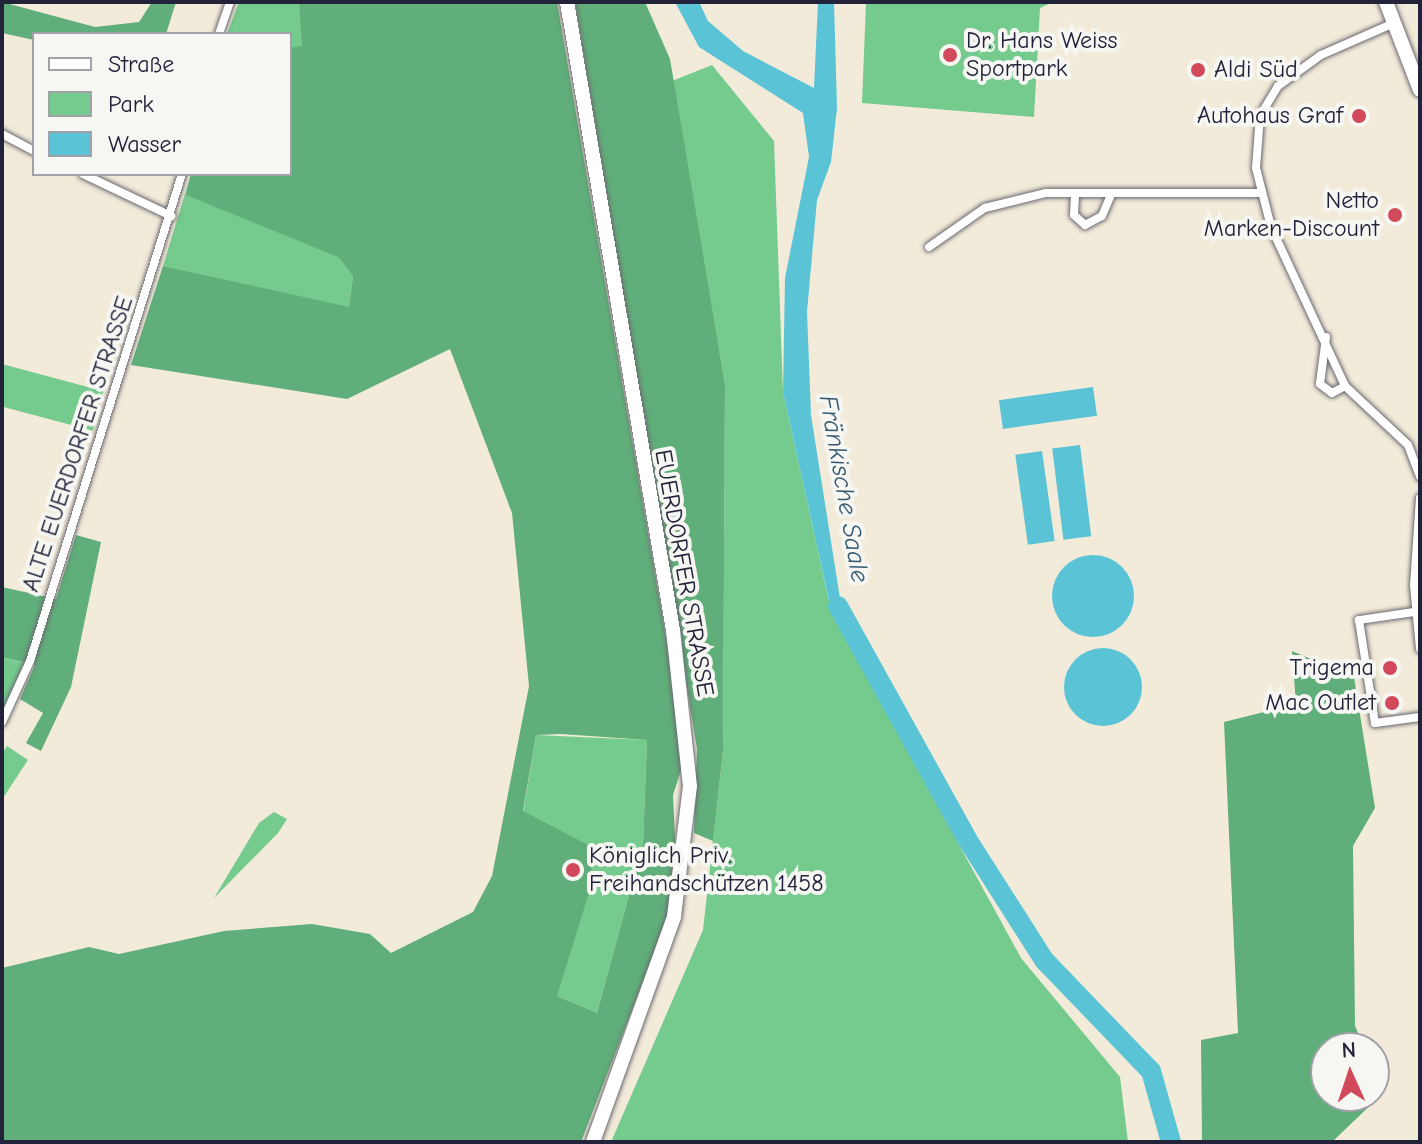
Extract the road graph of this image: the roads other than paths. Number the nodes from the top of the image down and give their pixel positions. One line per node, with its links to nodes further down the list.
1 (230, 2): 5 (street)
2 (567, 2): 24 (main road, EUERDORFER STRASSE)
3 (1386, 2): 4 (main road)
4 (1394, 23): 6 (main road); 11 (street)
5 (220, 32)
6 (1420, 90)
7 (2, 134): 8 (street)
8 (32, 150)
9 (87, 176): 14 (street)
10 (181, 176): 14 (street, ALTE EUERDORFER STRASSE)
11 (1258, 193): 13 (street); 16 (street)
12 (1075, 195): 13 (street); 13 (street); 15 (street)
13 (1110, 197)
14 (171, 216): 23 (street, ALTE EUERDORFER STRASSE)
15 (929, 247)
16 (1326, 337): 17 (street); 17 (street)
17 (1345, 386): 18 (street)
18 (1420, 477)
19 (1420, 498): 20 (street)
20 (1414, 612): 21 (street); 22 (street)
21 (1420, 649)
22 (1420, 717)
23 (2, 722)
24 (593, 1142)

